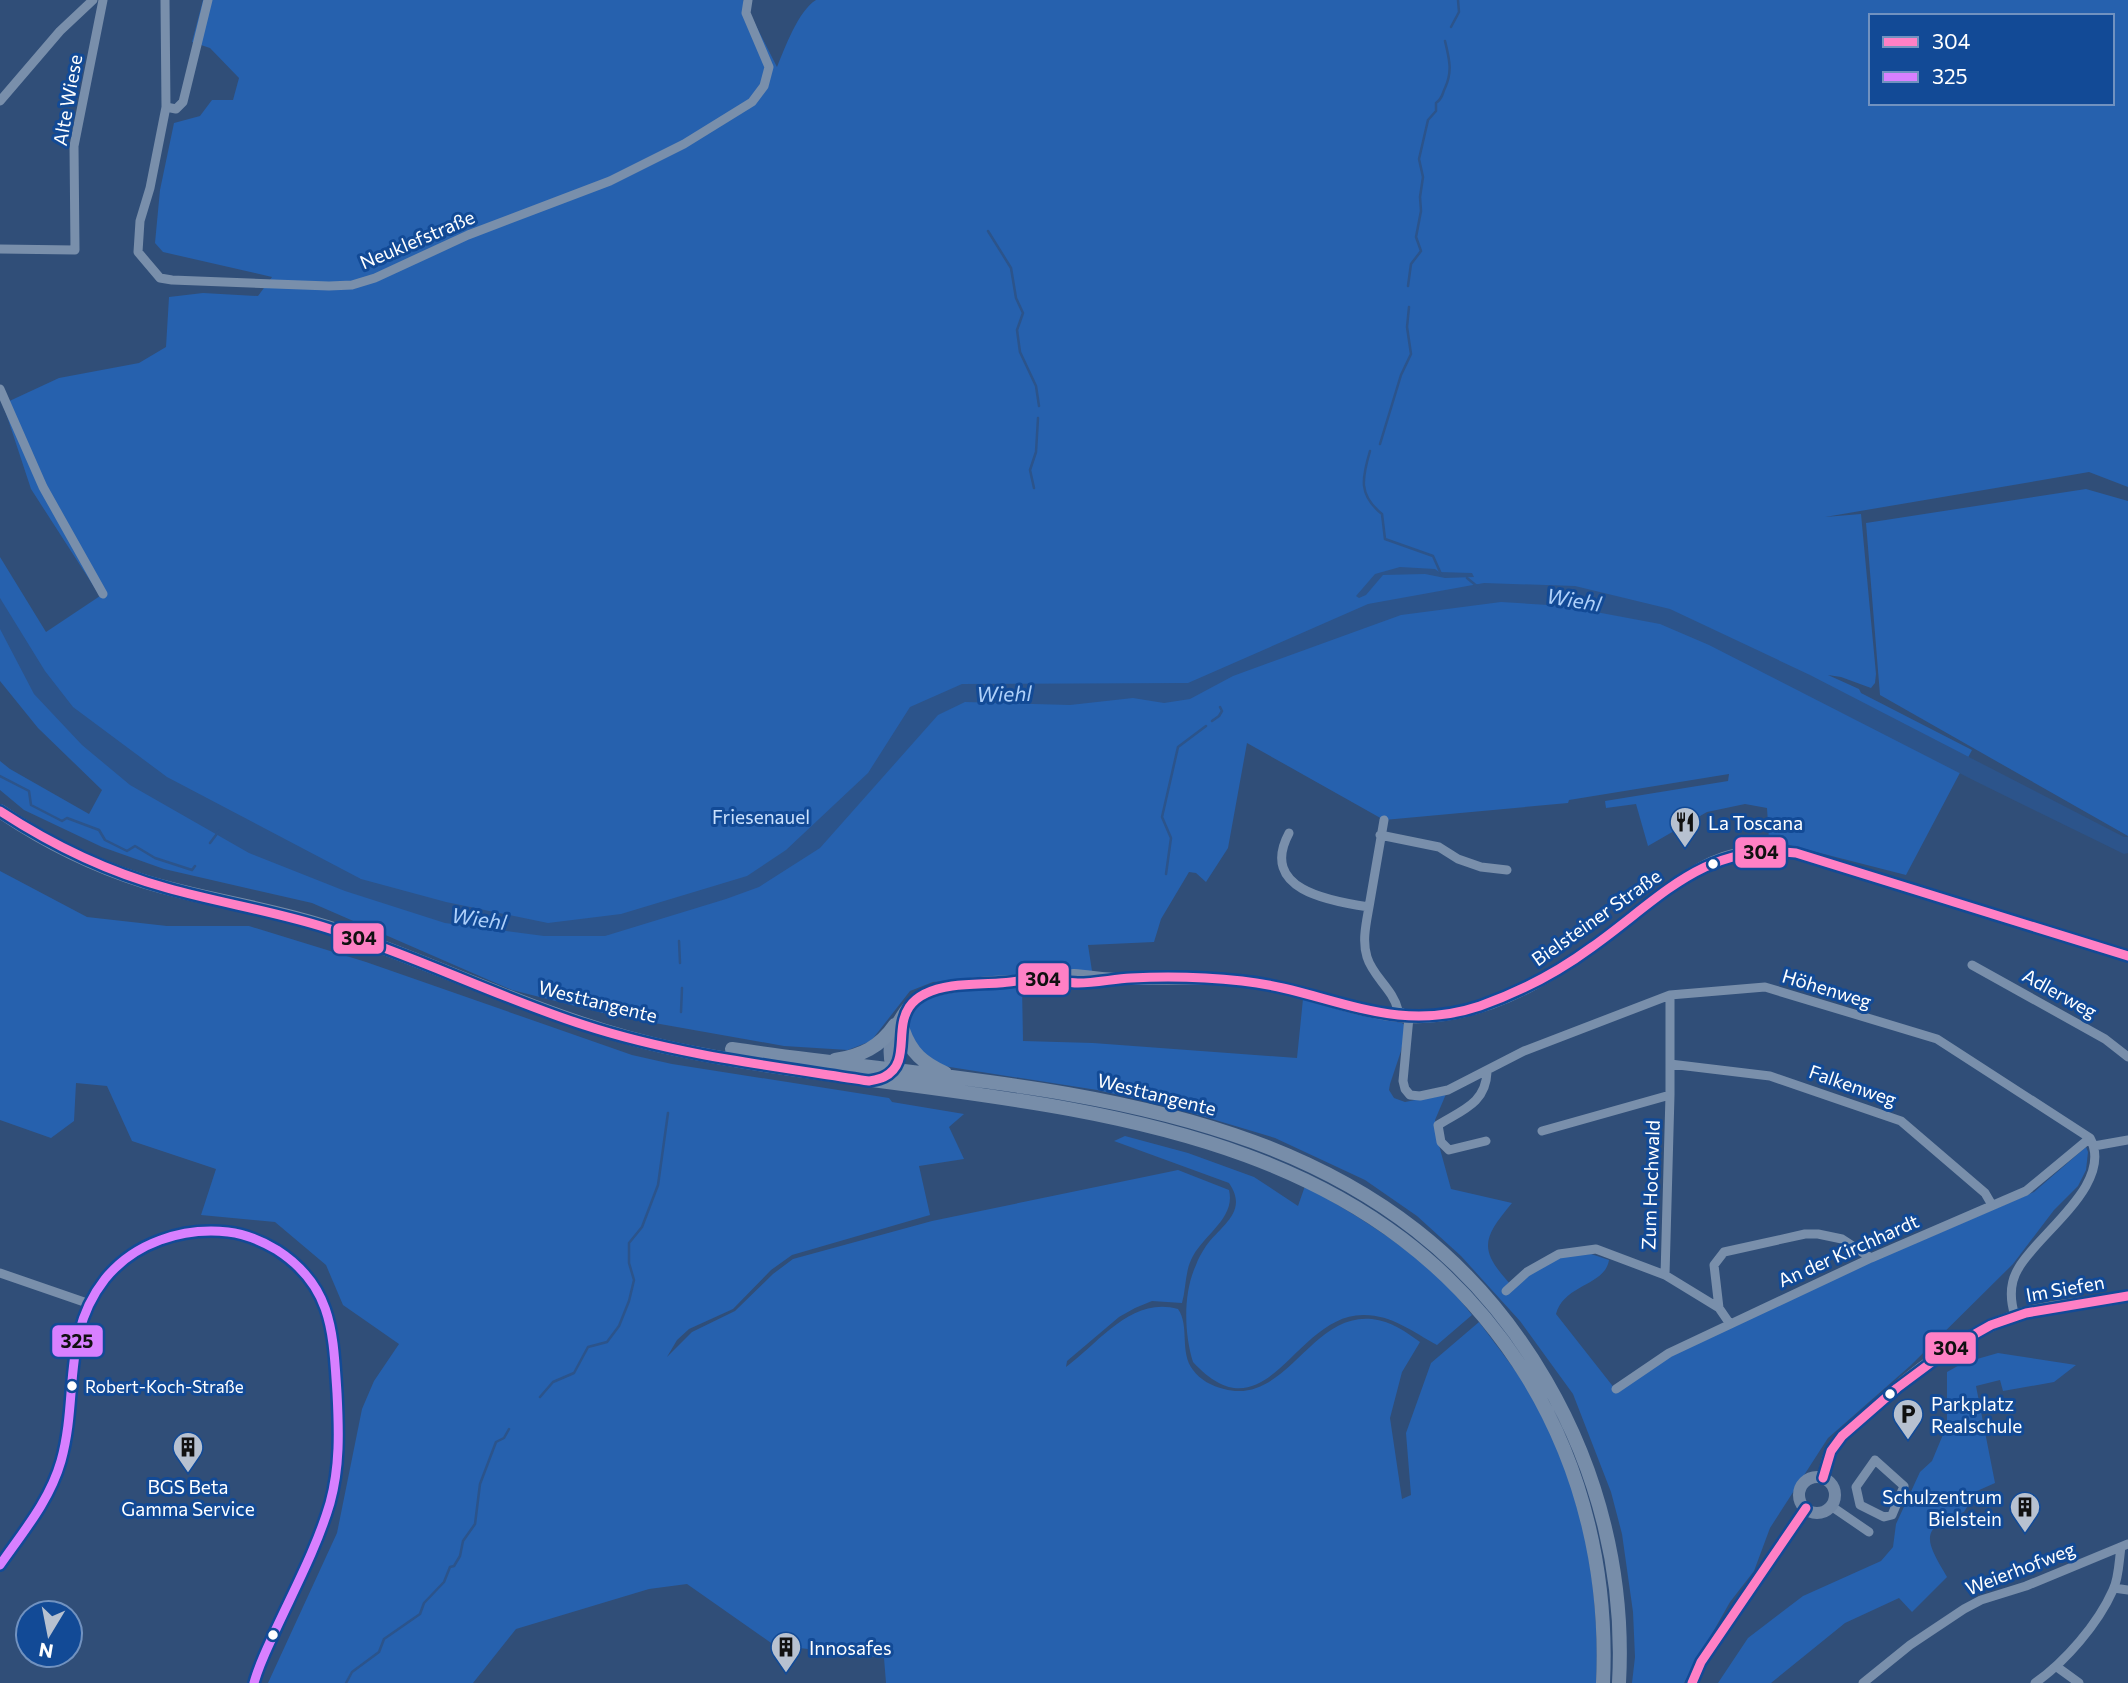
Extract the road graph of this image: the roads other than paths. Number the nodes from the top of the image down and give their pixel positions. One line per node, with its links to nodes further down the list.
1 (93, 0): 6 (street)
2 (103, 0): 8 (street, Alte Wiese)
3 (165, 0): 7 (street, Neuklefstraße)
4 (208, 0): 7 (street)
5 (748, 0): 7 (street, Neuklefstraße)
6 (0, 101)
7 (166, 107)
8 (0, 249)
9 (0, 389): 10 (street)
10 (103, 594)
11 (0, 811): 20 (main road)
12 (1384, 820): 14 (street)
13 (1289, 833): 16 (street)
14 (1380, 835): 15 (street); 16 (street)
15 (1507, 870)
16 (1369, 907): 21 (street)
17 (2128, 956): 21 (main road, Bielsteiner Straße)
18 (1972, 965): 23 (street, Adlerweg)
19 (1670, 995): 25 (street, Zum Hochwald); 27 (street, Höhenweg); 35 (street, Höhenweg)
20 (523, 1002): 24 (main road, Westtangente); 29 (main road, Westtangente)
21 (1409, 1017): 22 (main road, Bielsteiner Straße); 27 (street, Höhenweg)
22 (899, 1027): 24 (main road); 26 (main road); 28 (main road)
23 (2128, 1057)
24 (818, 1062): 26 (main road, Westtangente)
25 (1670, 1064): 31 (street, Zum Hochwald); 36 (street, Falkenweg)
26 (893, 1071): 28 (main road, Westtangente); 29 (main road); 30 (main road)
27 (1488, 1072): 34 (street)
28 (959, 1079): 59 (main road, Westtangente)
29 (869, 1081): 30 (main road, Westtangente)
30 (907, 1085): 58 (main road, Westtangente)
31 (1670, 1096): 32 (street, Zum Hochwald); 39 (street, Zum Hochwald)
32 (1542, 1131)
33 (2128, 1140): 35 (street)
34 (1486, 1141)
35 (2092, 1142): 36 (street, An der Kirchhardt); 44 (street)
36 (1992, 1205): 37 (street, An der Kirchhardt)
37 (1871, 1258): 43 (street); 45 (street, An der Kirchhardt)
38 (0, 1273): 42 (street)
39 (1665, 1275): 40 (street, Zum Hochwald); 43 (street, Zum Hochwald)
40 (1506, 1290)
41 (2128, 1296): 44 (main road, Im Siefen)
42 (87, 1303): 53 (street); 57 (street)
43 (1719, 1308): 45 (street, Zum Hochwald)
44 (2015, 1316): 47 (main road, Im Siefen)
45 (1730, 1324): 46 (street, An der Kirchhardt)
46 (1616, 1389)
47 (1823, 1478): 49 (main road); 50 (main road)
48 (1860, 1505): 48 (street)
49 (1831, 1506): 50 (main road); 51 (street)
50 (1806, 1508): 60 (main road)
51 (1868, 1532)
52 (2124, 1545): 54 (street); 61 (street, Weierhofweg)
53 (0, 1565)
54 (2114, 1588): 55 (street); 56 (street)
55 (2128, 1590)
56 (2057, 1667): 62 (street); 63 (street)
57 (254, 1683)
58 (1603, 1683)
59 (1619, 1683)
60 (1692, 1683)
61 (1863, 1683)
62 (2035, 1683)
63 (2079, 1683)

